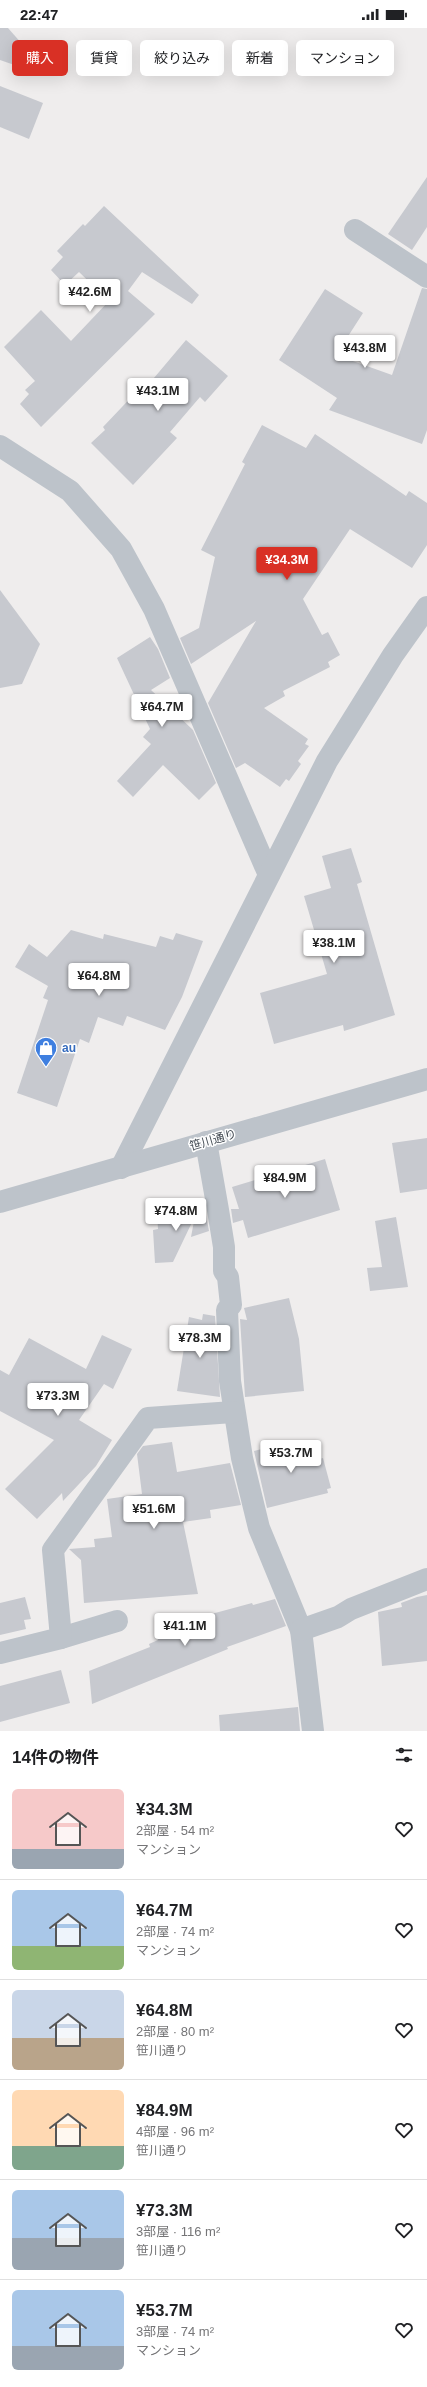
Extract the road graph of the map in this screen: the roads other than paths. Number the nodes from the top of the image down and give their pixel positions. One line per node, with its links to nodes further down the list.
1 (355, 230): 2 (street)
2 (427, 277)
3 (0, 446): 5 (street)
4 (427, 607): 5 (street)
5 (268, 874): 8 (street)
6 (427, 1079): 7 (street, 笹川通り)
7 (206, 1142): 8 (street, 笹川通り); 10 (street)
8 (121, 1168): 9 (street, 笹川通り)
9 (0, 1202)
10 (234, 1412): 13 (street); 14 (street)
11 (427, 1579): 13 (street)
12 (118, 1621): 14 (street)
13 (301, 1630): 16 (street)
14 (61, 1638): 15 (street)
15 (0, 1653)
16 (313, 1731)

